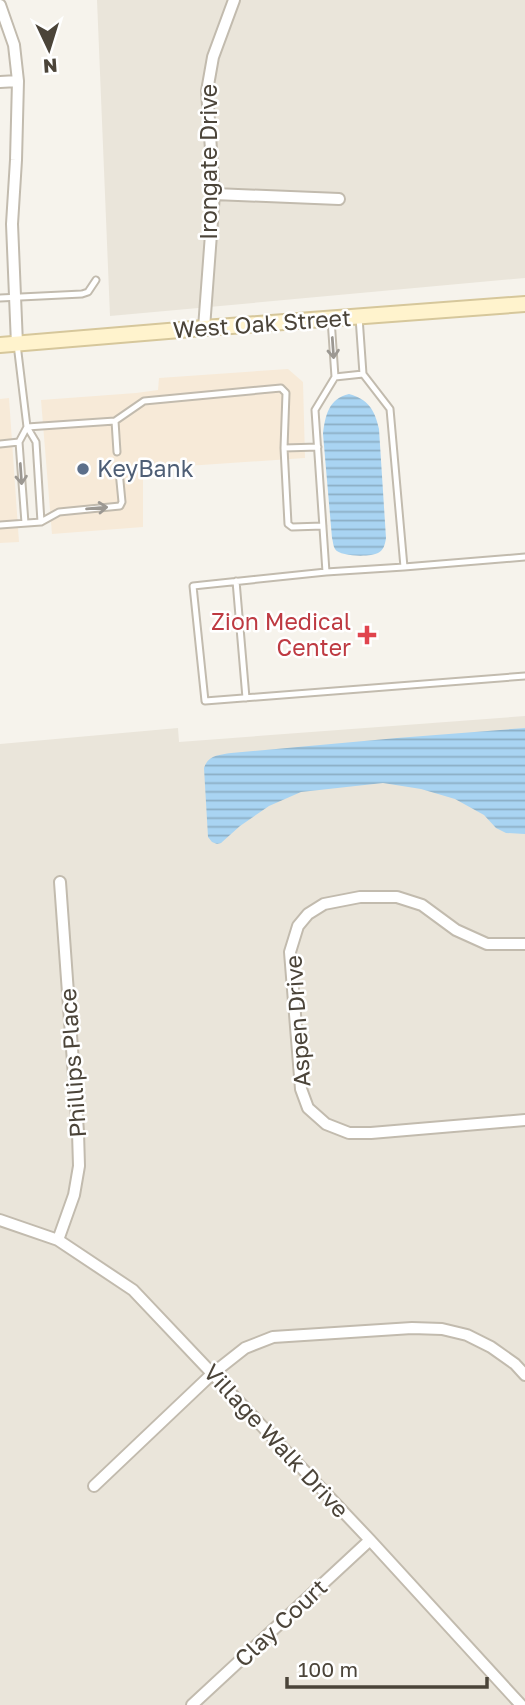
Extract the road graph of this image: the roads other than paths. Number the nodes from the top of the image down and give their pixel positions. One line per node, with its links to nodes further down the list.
1 (234, 0): 5 (street, Irongate Drive)
2 (0, 5): 3 (street)
3 (18, 81): 4 (street); 8 (street)
4 (0, 82)
5 (214, 194): 6 (street); 13 (street, Irongate Drive)
6 (339, 199)
7 (96, 280): 8 (lane)
8 (15, 297): 9 (lane); 14 (street)
9 (0, 298)
10 (525, 304): 11 (main road, West Oak Street)
11 (359, 317): 12 (main road, West Oak Street); 16 (lane)
12 (331, 319): 13 (main road, West Oak Street); 17 (lane, one-way to 17)
13 (204, 328): 14 (main road, West Oak Street)
14 (18, 344): 15 (main road, West Oak Street); 19 (lane)
15 (0, 345)
16 (363, 374): 17 (lane); 31 (lane)
17 (335, 377): 22 (lane)
18 (115, 421): 19 (lane); 23 (lane); 24 (lane)
19 (26, 427): 20 (lane); 26 (lane)
20 (19, 442): 21 (lane); 27 (lane, one-way to 27)
21 (0, 443)
22 (318, 447): 23 (lane); 29 (lane)
23 (284, 448): 29 (lane)
24 (117, 452)
25 (119, 471): 26 (lane, one-way to 25)
26 (41, 522): 27 (lane)
27 (25, 523): 28 (lane)
28 (0, 525)
29 (323, 526): 32 (lane)
30 (525, 557): 31 (lane)
31 (404, 567): 32 (lane)
32 (326, 572): 33 (lane)
33 (236, 581): 35 (lane); 35 (lane)
34 (525, 676): 35 (lane)
35 (246, 698)
36 (60, 882): 40 (street, Phillips Place)
37 (525, 944): 38 (street, Aspen Drive)
38 (525, 1120)
39 (0, 1220): 40 (street, Village Walk Drive)
40 (58, 1240): 41 (street, Village Walk Drive)
41 (212, 1374): 42 (street); 43 (street); 44 (street, Village Walk Drive)
42 (525, 1375)
43 (94, 1486)
44 (370, 1540): 45 (street, Clay Court); 46 (street, Village Walk Drive)
45 (192, 1705)
46 (523, 1705)

